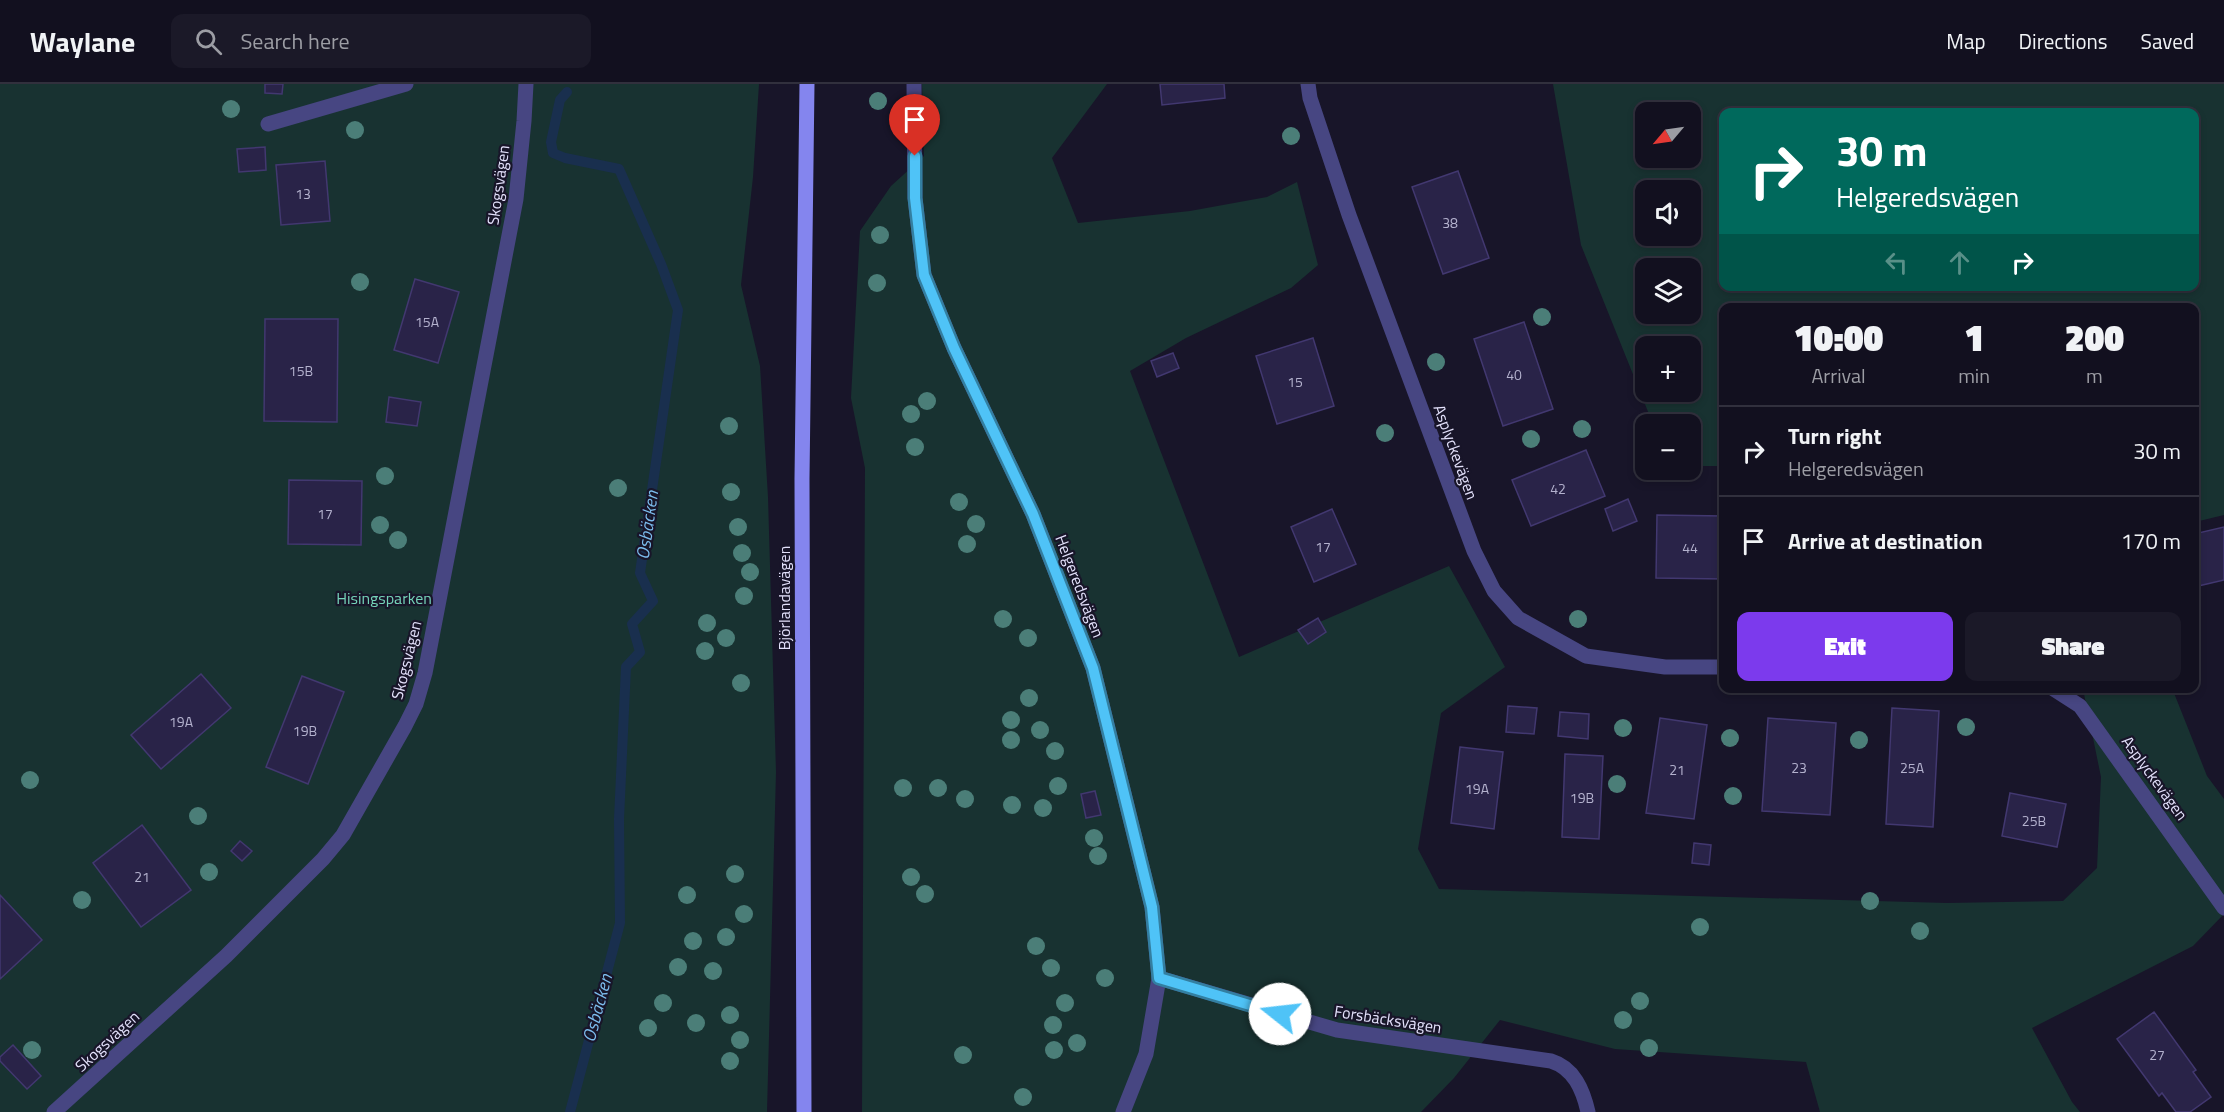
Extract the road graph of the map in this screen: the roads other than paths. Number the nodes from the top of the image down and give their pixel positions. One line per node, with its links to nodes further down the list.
1 (406, 84): 6 (street)
2 (526, 84): 11 (street, Skogsvägen)
3 (807, 84): 12 (street, Björlandavägen)
4 (914, 84): 10 (street, Helgeredsvägen)
5 (1308, 84): 7 (street, Asplyckevägen)
6 (268, 124)
7 (1719, 667)
8 (2060, 693): 9 (street, Asplyckevägen)
9 (2222, 901)
10 (1159, 978): 13 (street, Helgeredsvägen); 14 (street, Forsbäcksvägen)
11 (54, 1112)
12 (804, 1112)
13 (1123, 1112)
14 (1588, 1112)

